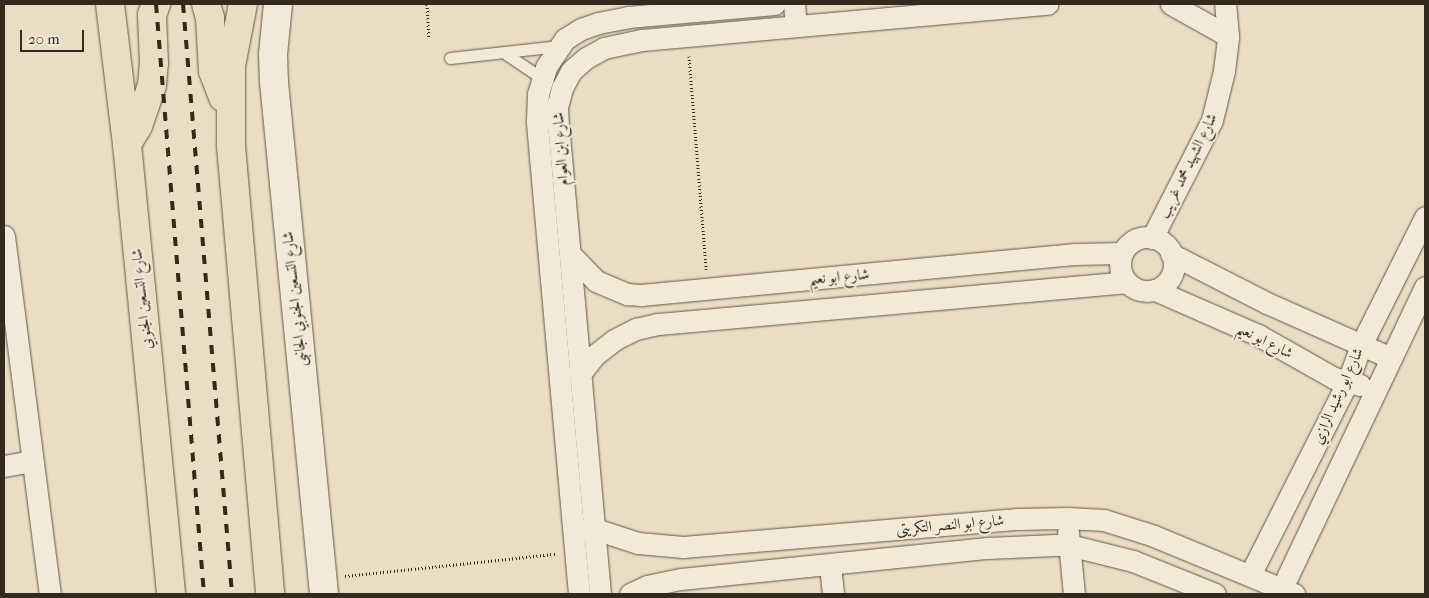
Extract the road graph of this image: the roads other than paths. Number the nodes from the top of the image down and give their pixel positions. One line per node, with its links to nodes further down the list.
1 (110, 4): 18 (highway, شارع التسعين الجنوبي)
2 (156, 4): 18 (highway)
3 (206, 4): 17 (highway)
4 (243, 4): 17 (highway)
5 (278, 4): 41 (street, شارع التسعين الجنوبي الجانبى)
6 (774, 4): 13 (street, شارع ابن العوام)
7 (794, 4): 11 (street)
8 (1047, 4): 11 (street, شارع ابن العوام)
9 (1171, 4): 12 (street)
10 (1225, 4): 12 (street, شارع الشهيد محمد غريب)
11 (796, 26): 23 (street, شارع ابن العوام)
12 (1228, 36): 21 (street, شارع الشهيد محمد غريب)
13 (559, 46): 14 (lane); 16 (street, شارع ابن العوام)
14 (506, 54): 15 (lane); 16 (lane)
15 (450, 58)
16 (543, 79): 37 (street, شارع ابن العوام)
17 (229, 107): 45 (highway)
18 (127, 144): 44 (highway, شارع التسعين الجنوبي)
19 (1425, 217): 28 (street, شارع ابو رشيد الرازي)
20 (4, 236): 33 (street)
21 (1152, 238): 22 (street); 24 (street)
22 (1122, 253): 23 (street, شارع ابو نعيم); 25 (street)
23 (570, 254): 30 (street, شارع ابن العوام)
24 (1172, 254): 27 (street); 28 (street)
25 (1126, 282): 27 (street); 30 (street, شارع ابو نعيم)
26 (1425, 287): 29 (street, شارع ابو رشيد الرازي)
27 (1155, 290): 31 (street, شارع ابو نعيم)
28 (1361, 345): 29 (street); 31 (street, شارع ابو رشيد الرازي)
29 (1391, 358): 32 (street, شارع ابو رشيد الرازي)
30 (580, 374): 36 (street, شارع ابن العوام)
31 (1348, 381): 32 (street, شارع ابو نعيم); 40 (street, شارع ابو رشيد الرازي)
32 (1376, 389): 42 (street, شارع ابو رشيد الرازي)
33 (32, 460): 34 (street); 43 (street)
34 (4, 466)
35 (1067, 518): 36 (street, شارع ابو النصر التكريتى); 38 (street); 40 (street, شارع ابو النصر التكريتى)
36 (595, 529): 37 (street); 47 (street, شارع ابن العوام)
37 (574, 530): 46 (street, شارع ابن العوام)
38 (1069, 545): 39 (street, شارع ابو النصر التكريتى); 50 (street); 51 (street, شارع ابو النصر التكريتى)
39 (830, 565): 48 (street, شارع ابو النصر التكريتى); 49 (street)
40 (1250, 575): 42 (street, شارع ابو النصر التكريتى)
41 (323, 586)
42 (1288, 591)
43 (50, 594)
44 (171, 594)
45 (270, 594)
46 (579, 594)
47 (600, 594)
48 (630, 594)
49 (833, 594)
50 (1074, 594)
51 (1215, 594)

